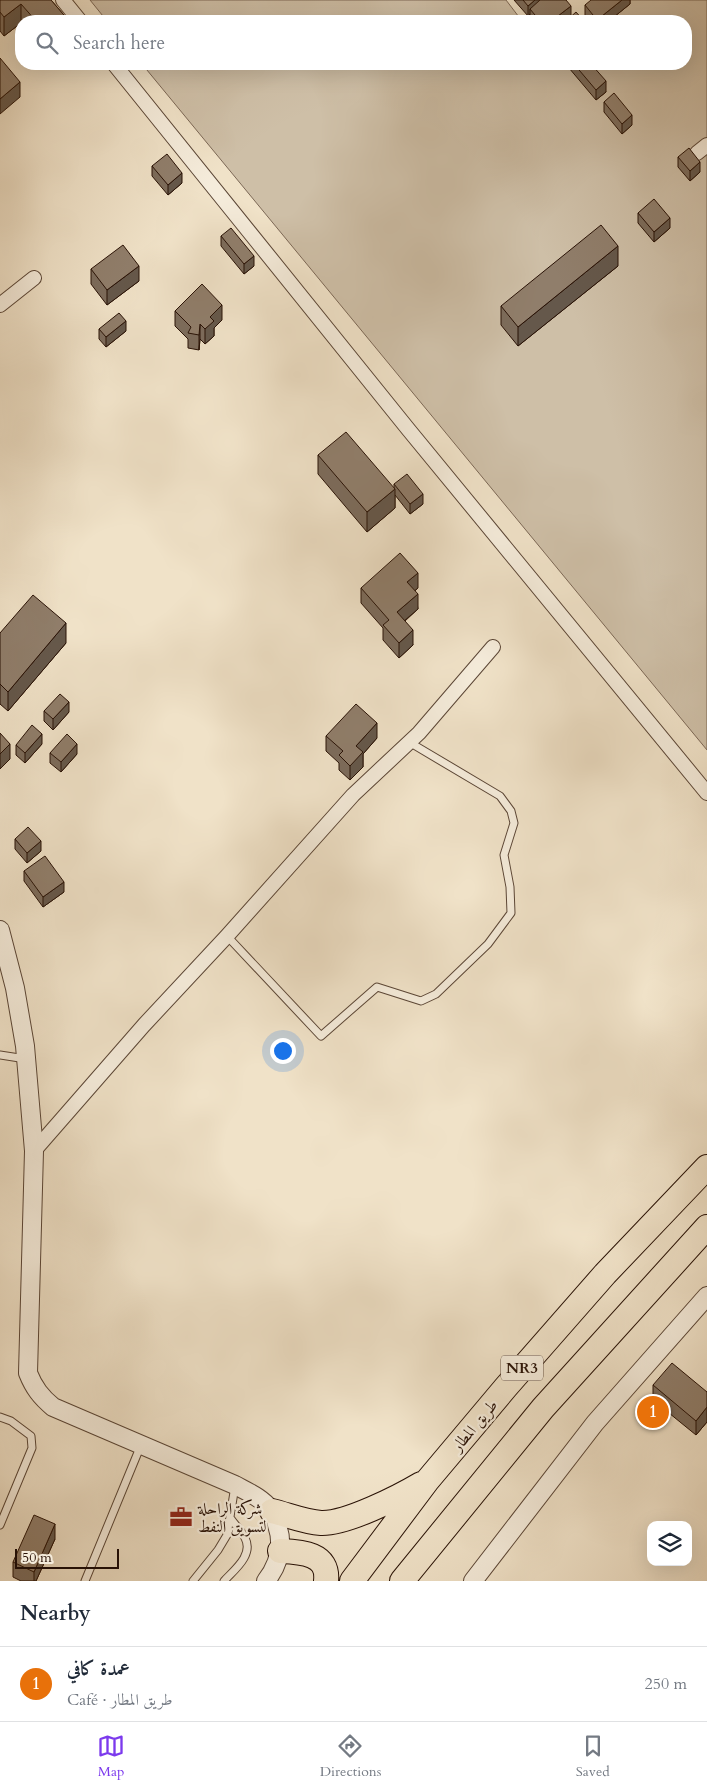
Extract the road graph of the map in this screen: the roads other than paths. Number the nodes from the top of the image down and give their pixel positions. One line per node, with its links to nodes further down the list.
1 (63, 0): 2 (street)
2 (75, 15)
3 (119, 70): 8 (street)
4 (34, 278): 5 (street)
5 (0, 305)
6 (493, 647): 7 (street)
7 (409, 742): 10 (street); 10 (lane)
8 (707, 793)
9 (0, 930): 12 (street)
10 (227, 936): 13 (street)
11 (0, 1054): 12 (lane)
12 (26, 1059): 13 (street)
13 (34, 1151): 18 (street)
14 (707, 1167): 19 (highway, طريق المطار / NR3)
15 (707, 1227): 31 (highway, NR3)
16 (707, 1296): 32 (street)
17 (0, 1417): 23 (lane)
18 (141, 1445): 20 (street); 25 (lane)
19 (427, 1481): 21 (highway); 30 (highway, طريق المطار / NR3)
20 (235, 1486): 21 (street); 22 (lane)
21 (272, 1511): 24 (street)
22 (231, 1519): 26 (lane); 27 (lane)
23 (0, 1525)
24 (280, 1551): 28 (street); 29 (highway)
25 (85, 1581)
26 (193, 1581)
27 (224, 1581)
28 (266, 1581)
29 (326, 1581)
30 (352, 1581)
31 (402, 1581)
32 (473, 1581)

